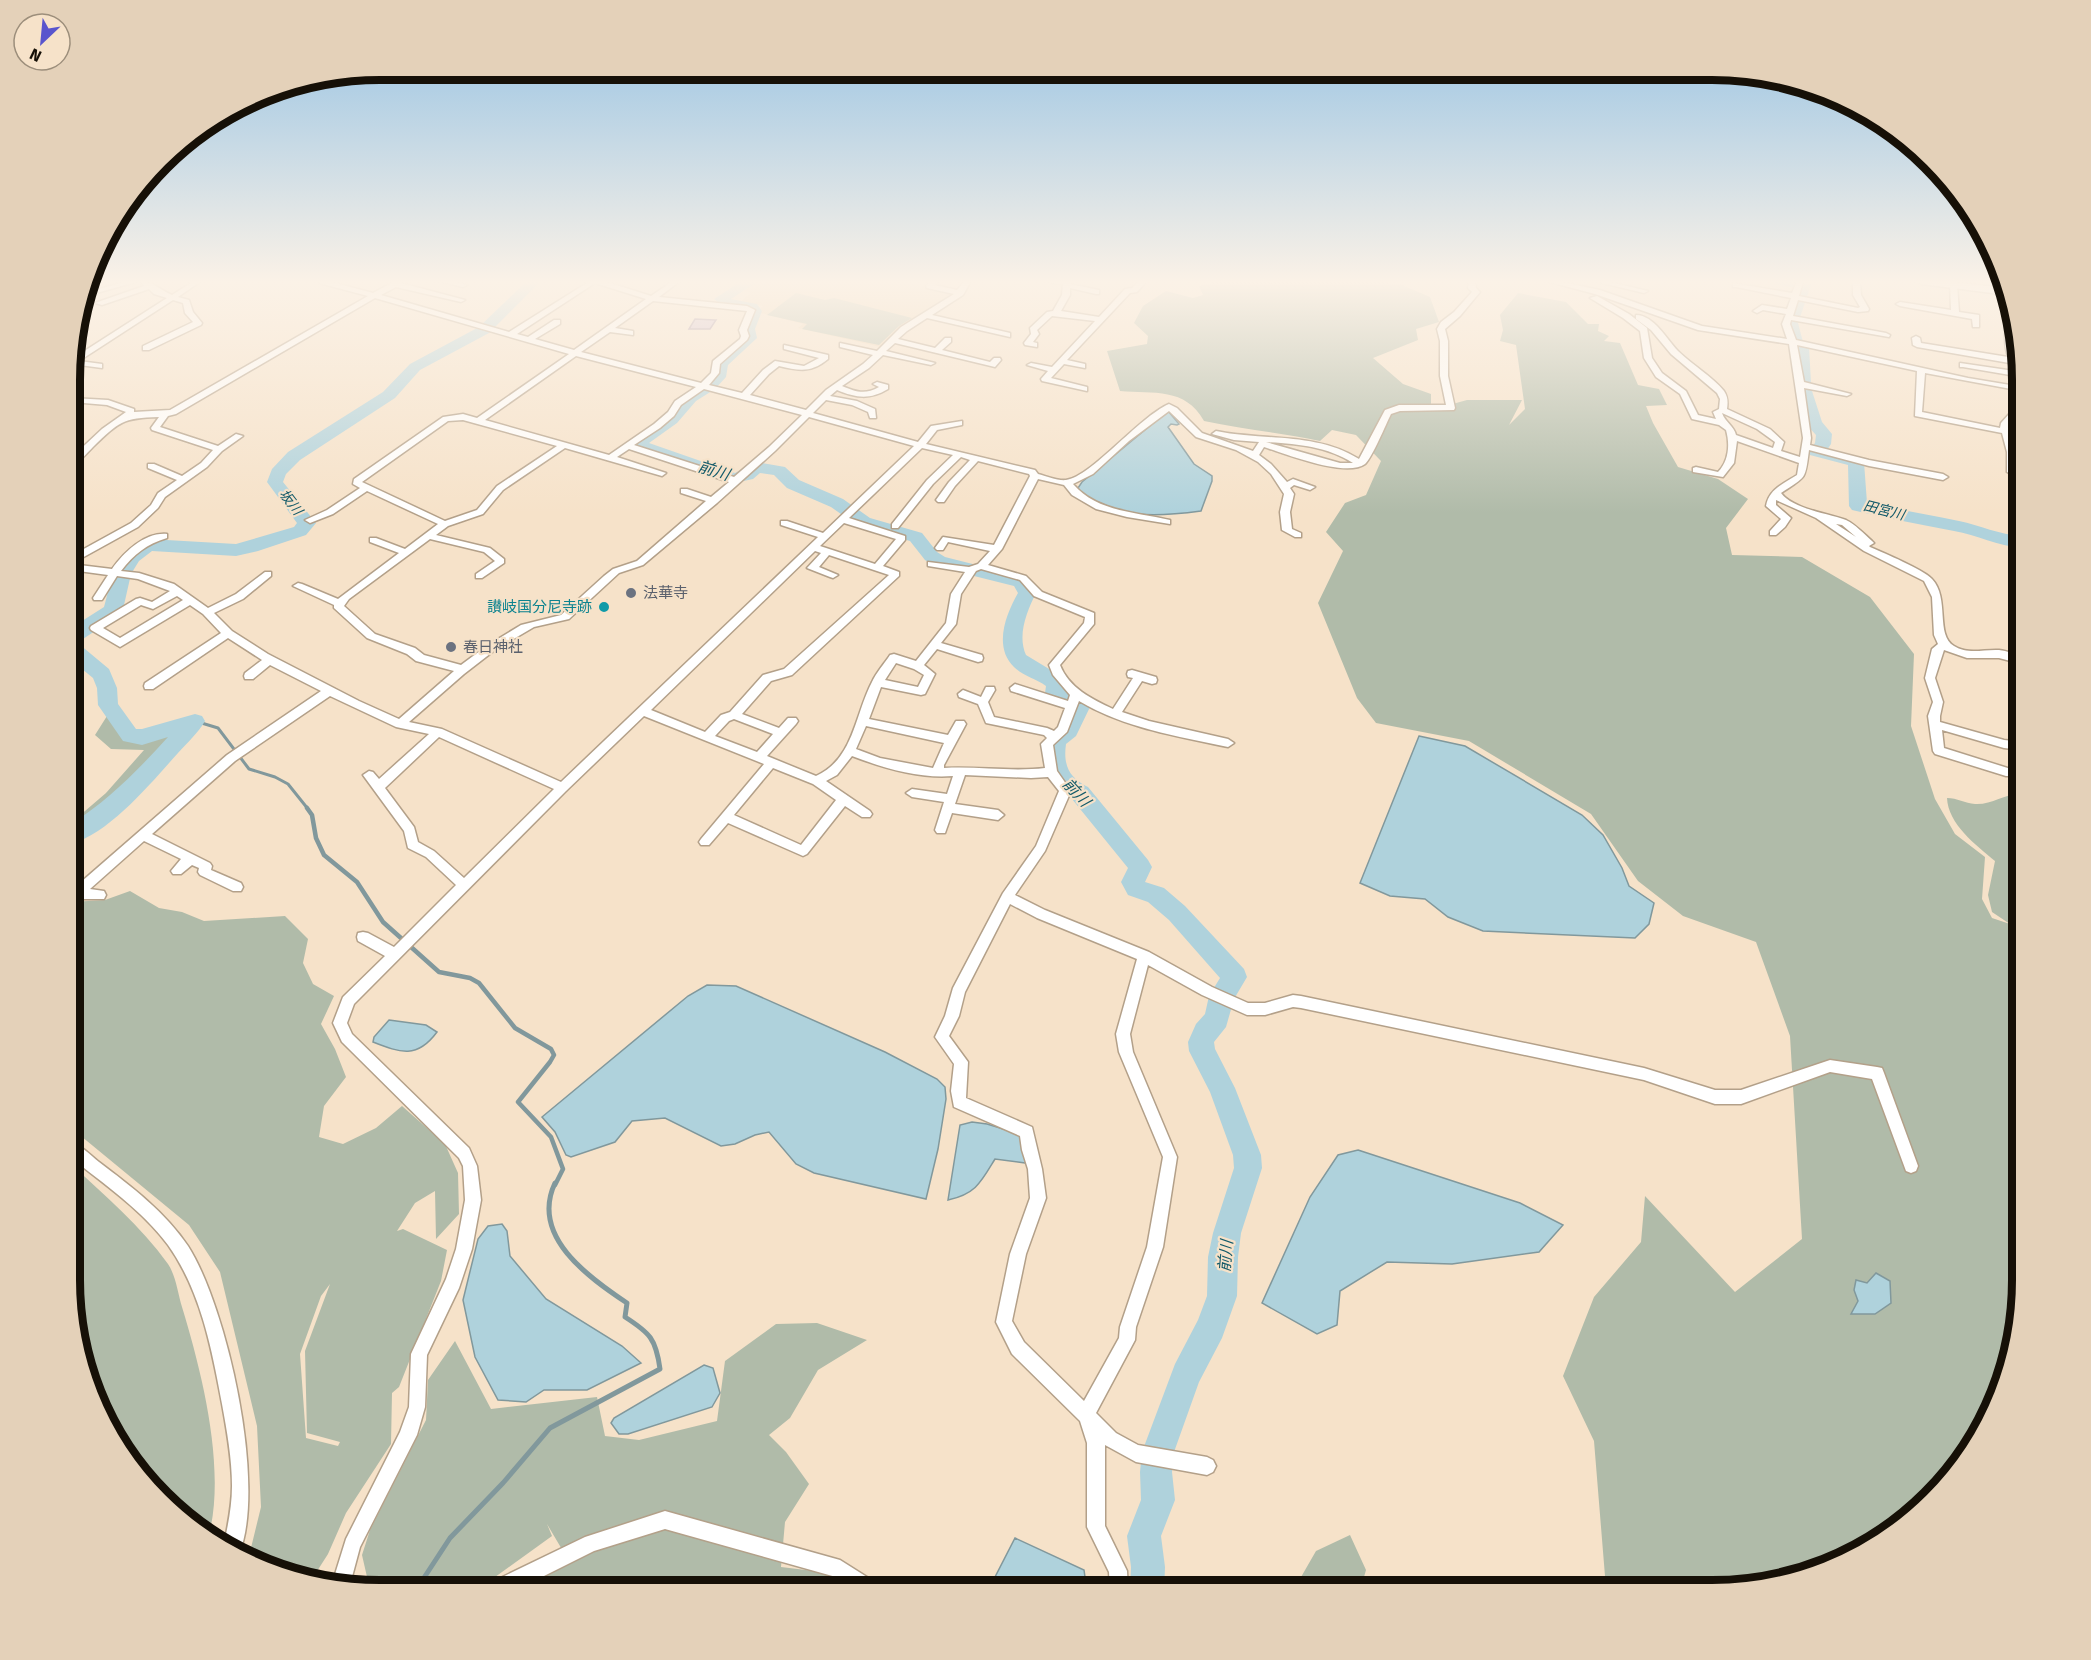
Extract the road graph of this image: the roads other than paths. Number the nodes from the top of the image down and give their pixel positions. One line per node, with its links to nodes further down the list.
1 (264, 358): 43 (street)
2 (564, 358): 47 (street)
3 (597, 358): 32 (street)
4 (721, 358): 32 (street)
5 (824, 358): 37 (street)
6 (873, 358): 33 (street)
7 (908, 358): 20 (street)
8 (1063, 358): 18 (street)
9 (1444, 358): 68 (street)
10 (1648, 358): 49 (street)
11 (1681, 358): 40 (street)
12 (1795, 358): 31 (street)
13 (1868, 358): 27 (street)
14 (1961, 358): 23 (street)
15 (1991, 358): 21 (street)
16 (971, 359): 17 (street)
17 (997, 360)
18 (1061, 361): 25 (street); 26 (street)
19 (80, 363): 24 (street)
20 (931, 363)
21 (2011, 363)
22 (1031, 364): 26 (street)
23 (1964, 365): 28 (street); 29 (street)
24 (99, 366)
25 (1082, 366)
26 (1053, 370): 35 (street)
27 (1921, 370): 29 (street); 46 (street)
28 (2012, 373)
29 (1968, 380): 34 (street)
30 (878, 384): 33 (street)
31 (1799, 384): 36 (street); 60 (street)
32 (701, 387): 37 (street); 58 (street)
33 (837, 387): 38 (street)
34 (2012, 387)
35 (1084, 389)
36 (1847, 394)
37 (743, 397): 41 (street)
38 (824, 397): 41 (street); 44 (street)
39 (80, 401): 42 (street)
40 (1723, 410): 49 (street); 61 (street)
41 (808, 415): 56 (street); 76 (street)
42 (128, 416): 43 (street); 63 (street)
43 (164, 416): 59 (street)
44 (873, 416)
45 (2012, 416): 52 (street)
46 (1953, 421): 51 (street); 52 (street)
47 (477, 422): 57 (street); 80 (street)
48 (959, 423): 56 (street)
49 (1722, 423): 55 (street)
50 (1187, 425): 64 (street); 68 (street); 77 (street)
51 (1953, 432)
52 (2005, 433): 54 (street); 71 (street)
53 (238, 435): 59 (street)
54 (2012, 435)
55 (1732, 437): 61 (street); 70 (street)
56 (921, 444): 62 (street); 85 (street)
57 (564, 445): 65 (street); 89 (street)
58 (627, 446): 65 (street); 76 (street)
59 (219, 449): 75 (street)
60 (1814, 449): 67 (street); 74 (street)
61 (1776, 452): 67 (street)
62 (960, 454): 66 (street); 90 (street)
63 (80, 455)
64 (1254, 455): 68 (street); 79 (street)
65 (610, 458): 72 (street)
66 (976, 458): 73 (street); 83 (street)
67 (1805, 462): 82 (street)
68 (1359, 463)
69 (151, 466): 75 (street)
70 (1696, 470)
71 (2012, 472)
72 (662, 473)
73 (1035, 476): 77 (street); 99 (street)
74 (1943, 477)
75 (182, 479): 102 (street)
76 (736, 482): 84 (street)
77 (1067, 483): 87 (street)
78 (1310, 486): 79 (street)
79 (1286, 487): 92 (street)
80 (366, 488): 86 (street); 89 (street)
81 (684, 491): 84 (street)
82 (1776, 496): 91 (street); 121 (street)
83 (941, 500)
84 (714, 501): 126 (street)
85 (848, 513): 94 (street); 104 (street)
86 (310, 520)
87 (1167, 522)
88 (784, 523): 94 (street)
89 (445, 524): 95 (street)
90 (895, 526)
91 (1773, 533)
92 (1298, 535)
93 (164, 536): 107 (street)
94 (823, 536): 97 (street)
95 (428, 537): 100 (street); 110 (street)
96 (373, 540): 100 (street)
97 (813, 547): 101 (street); 137 (street)
98 (940, 548): 99 (street)
99 (997, 549): 106 (street)
100 (405, 552): 117 (street)
101 (827, 552): 104 (street); 109 (street)
102 (80, 562)
103 (931, 564): 106 (street)
104 (877, 567): 139 (street)
105 (80, 568): 107 (street)
106 (976, 568): 120 (street); 135 (street)
107 (122, 574): 113 (street); 115 (street)
108 (268, 574): 112 (street)
109 (833, 575)
110 (479, 576)
111 (298, 586): 117 (street)
112 (255, 587): 114 (street); 118 (street)
113 (177, 591): 116 (street); 116 (street)
114 (266, 591)
115 (98, 598)
116 (190, 600): 118 (street)
117 (339, 603): 126 (street)
118 (207, 612): 119 (street)
119 (228, 633): 124 (street); 130 (street)
120 (935, 645): 122 (street); 125 (street)
121 (1944, 645): 123 (street); 144 (street)
122 (978, 658)
123 (2012, 658)
124 (270, 659): 127 (street); 132 (street)
125 (918, 666): 129 (street); 129 (street)
126 (462, 669): 142 (street)
127 (249, 676)
128 (1152, 680): 138 (street)
129 (877, 682): 141 (street)
130 (149, 686)
131 (1015, 688): 135 (street)
132 (331, 690): 142 (street); 170 (street)
133 (990, 690): 136 (street)
134 (963, 694): 136 (street)
135 (1074, 700): 138 (street); 148 (street)
136 (983, 702): 148 (street)
137 (643, 711): 147 (street); 162 (street)
138 (1115, 714): 150 (street)
139 (734, 715): 146 (street); 147 (street)
140 (792, 721): 146 (street)
141 (862, 721): 149 (street); 152 (street)
142 (400, 724): 145 (street)
143 (960, 724): 149 (street)
144 (1937, 725): 151 (street); 158 (street)
145 (438, 732): 161 (street); 162 (street)
146 (781, 734): 153 (street)
147 (707, 737): 153 (street)
148 (1053, 737): 155 (street)
149 (951, 740): 157 (street)
150 (1228, 743)
151 (2012, 745)
152 (850, 751): 157 (street); 160 (street)
153 (759, 758): 154 (street)
154 (771, 763): 160 (street); 168 (street)
155 (1051, 771): 156 (street); 179 (street)
156 (960, 772): 157 (street); 165 (street)
157 (939, 773)
158 (2010, 773)
159 (369, 775): 161 (street)
160 (817, 781): 164 (street)
161 (378, 787): 174 (street)
162 (562, 788): 174 (street)
163 (912, 793): 165 (street)
164 (843, 799): 166 (street); 168 (street)
165 (949, 803): 167 (street); 169 (street)
166 (866, 814)
167 (998, 815)
168 (726, 817): 171 (street)
169 (941, 830)
170 (143, 835): 172 (street); 176 (street)
171 (705, 842)
172 (191, 858): 173 (street); 175 (street)
173 (177, 871)
174 (464, 885): 181 (street)
175 (237, 887)
176 (80, 888)
177 (80, 894): 178 (street)
178 (100, 895)
179 (1007, 897): 182 (street); 185 (street)
180 (363, 937): 181 (street)
181 (402, 947): 188 (street)
182 (1144, 956): 184 (street); 185 (street)
183 (80, 1156): 187 (street)
184 (1911, 1166)
185 (1086, 1414): 186 (street); 191 (street)
186 (1207, 1466)
187 (234, 1542)
188 (343, 1578)
189 (517, 1580): 190 (street)
190 (856, 1580)
191 (1118, 1580)

